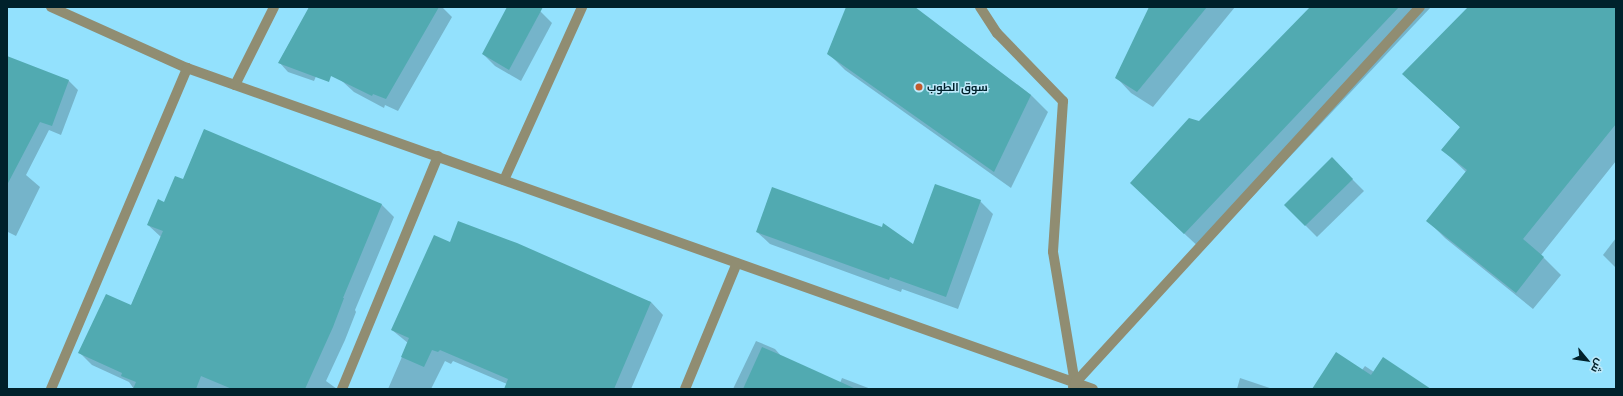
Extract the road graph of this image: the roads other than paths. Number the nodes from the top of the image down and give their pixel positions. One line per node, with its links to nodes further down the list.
1 (51, 7): 6 (street)
2 (274, 7): 7 (street)
3 (582, 7): 9 (street)
4 (980, 7): 11 (street)
5 (1420, 7): 11 (street)
6 (187, 68): 7 (street); 12 (street)
7 (235, 85): 8 (street)
8 (438, 156): 9 (street); 13 (street)
9 (504, 180): 10 (street)
10 (737, 263): 11 (street); 14 (street)
11 (1074, 386): 15 (street)
12 (51, 389)
13 (342, 389)
14 (684, 389)
15 (1093, 389)

